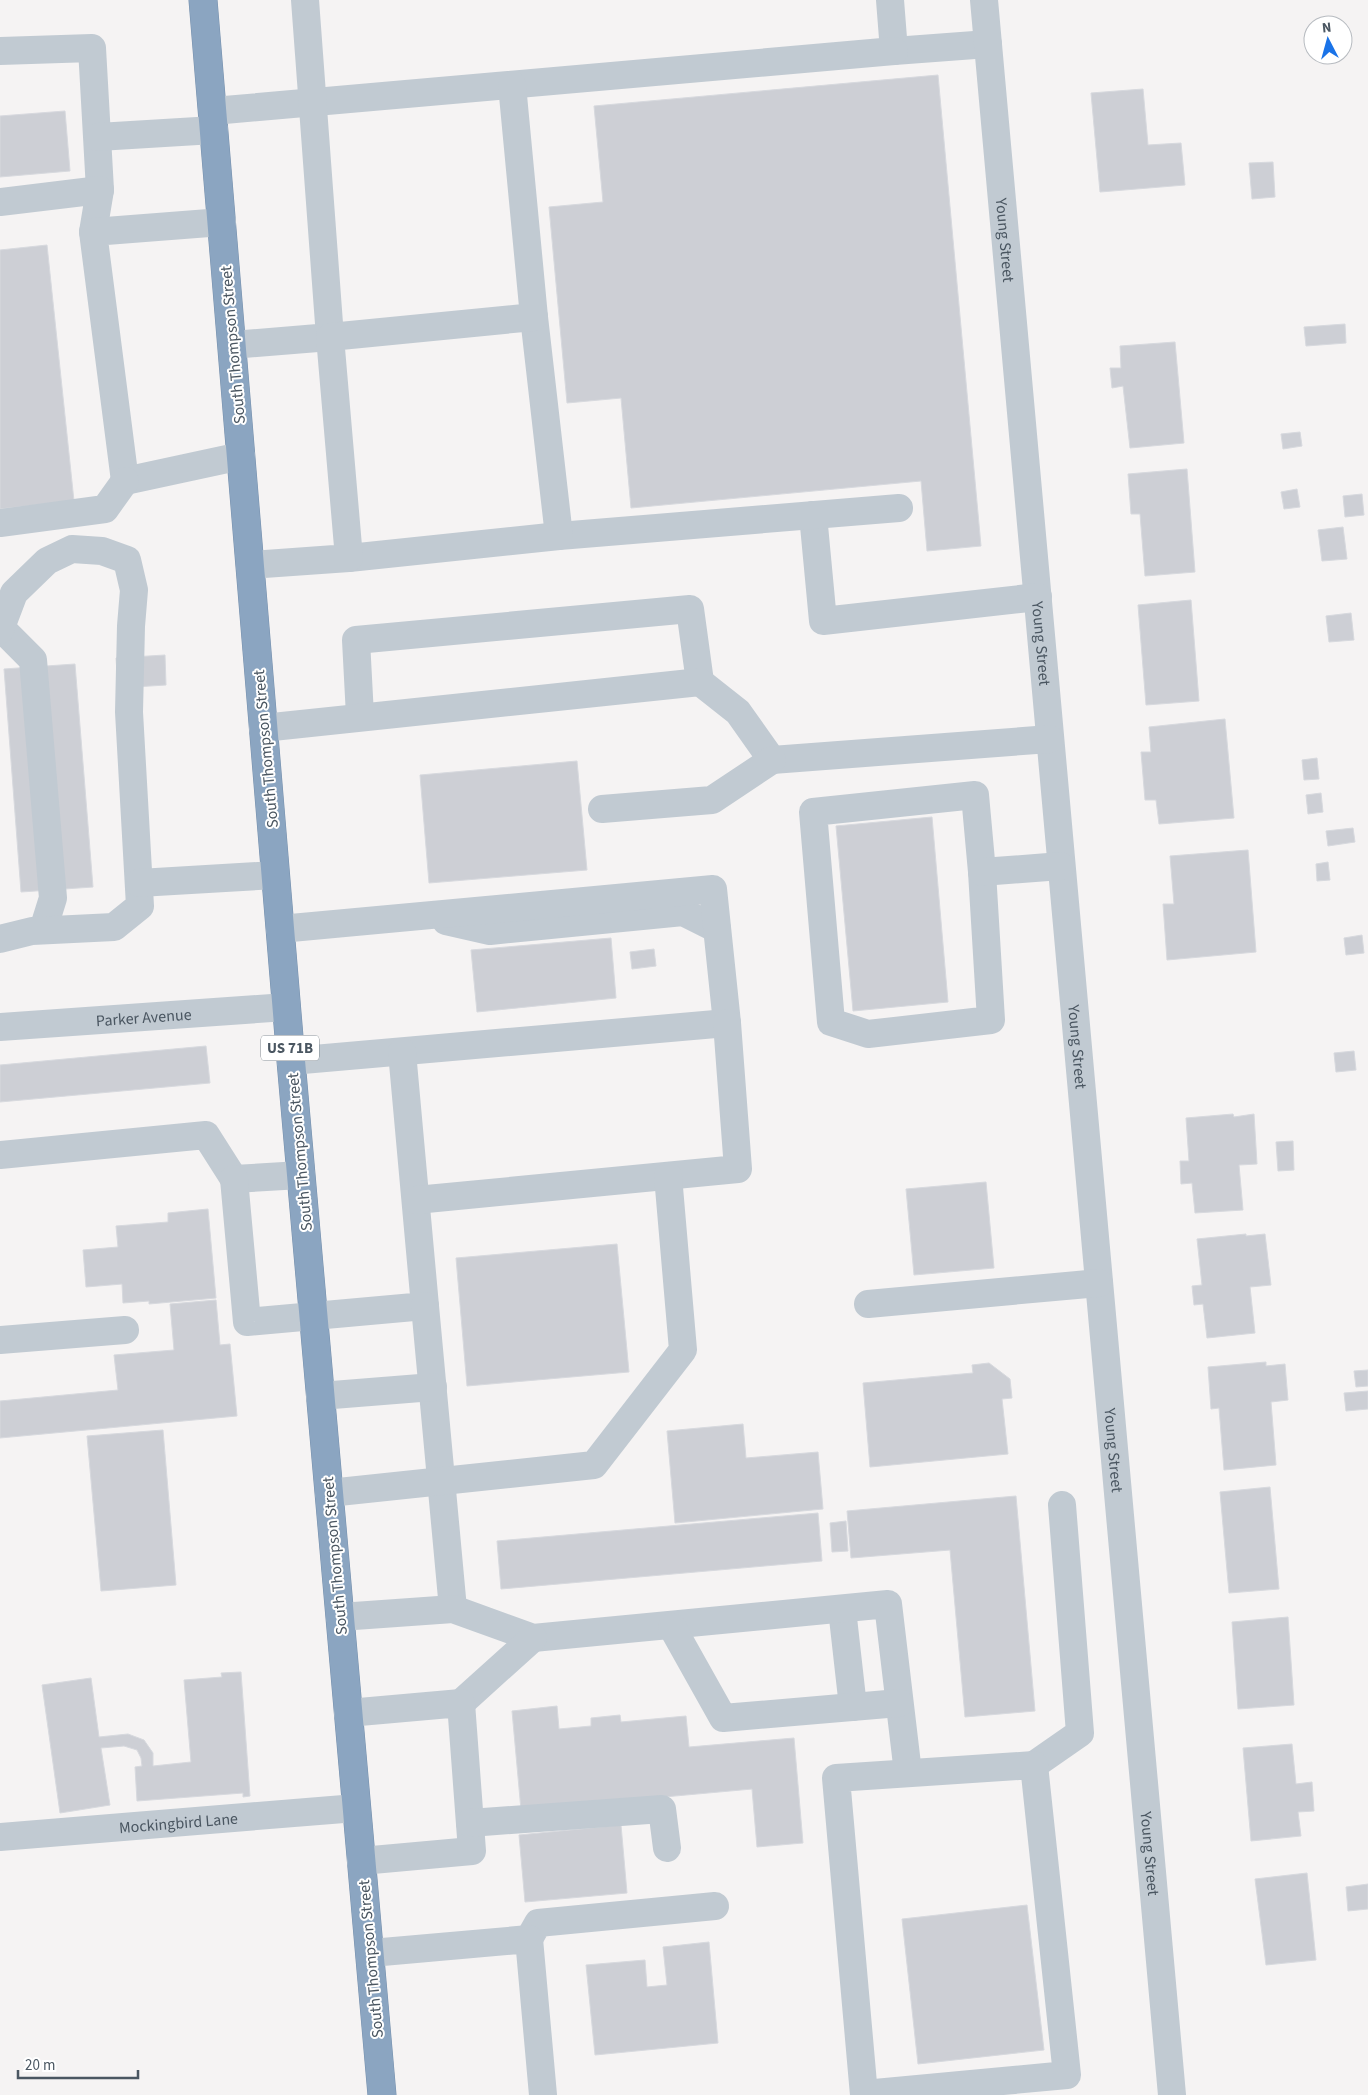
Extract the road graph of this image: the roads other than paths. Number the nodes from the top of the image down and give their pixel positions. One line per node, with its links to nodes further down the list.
1 (204, 0): 10 (highway, South Thompson Street / US 71B)
2 (305, 0): 9 (street)
3 (890, 0): 7 (street)
4 (984, 0): 5 (street, Young Street)
5 (988, 44): 7 (street); 27 (street, Young Street)
6 (0, 51): 11 (street)
7 (894, 51): 8 (street)
8 (512, 85): 9 (street); 16 (street)
9 (313, 102): 10 (street); 17 (street)
10 (213, 120): 11 (street); 14 (highway, South Thompson Street / US 71B)
11 (98, 137): 12 (street)
12 (100, 190): 13 (street); 15 (street)
13 (0, 202)
14 (222, 222): 15 (street); 18 (highway, South Thompson Street / US 71B)
15 (93, 232): 20 (street)
16 (534, 317): 17 (street); 24 (street)
17 (330, 336): 18 (street); 25 (street)
18 (232, 346): 19 (highway, South Thompson Street / US 71B)
19 (241, 456): 20 (street); 26 (highway, South Thompson Street / US 71B)
20 (125, 481): 23 (street)
21 (899, 508): 22 (street)
22 (814, 516): 24 (street); 27 (street)
23 (0, 523)
24 (559, 536): 25 (street)
25 (349, 558): 26 (street)
26 (250, 565): 31 (highway, South Thompson Street / US 71B)
27 (1038, 597): 32 (street, Young Street)
28 (0, 629): 38 (street); 40 (street)
29 (700, 682): 30 (street); 30 (street); 33 (street)
30 (360, 716): 31 (street)
31 (263, 728): 37 (highway, South Thompson Street / US 71B)
32 (1050, 739): 33 (street); 35 (street, Young Street)
33 (772, 760): 34 (street)
34 (602, 809)
35 (1062, 866): 36 (street); 52 (street, Young Street)
36 (982, 872): 36 (street)
37 (275, 875): 38 (street); 39 (highway, South Thompson Street / US 71B)
38 (139, 883): 40 (street)
39 (280, 928): 42 (highway, South Thompson Street / US 71B); 43 (street)
40 (43, 930): 41 (street)
41 (0, 939)
42 (286, 1007): 44 (street, Parker Avenue); 46 (highway, South Thompson Street / US 71B)
43 (727, 1023): 45 (street); 49 (street)
44 (0, 1027)
45 (402, 1052): 46 (street); 51 (street)
46 (291, 1061): 48 (highway, South Thompson Street / US 71B)
47 (0, 1155): 50 (street)
48 (301, 1175): 50 (street); 55 (highway, South Thompson Street / US 71B)
49 (668, 1176): 51 (street); 60 (street)
50 (234, 1179): 55 (street)
51 (416, 1200): 54 (street)
52 (1099, 1283): 53 (street); 85 (street, Young Street)
53 (868, 1304)
54 (425, 1306): 55 (street); 58 (street)
55 (313, 1316): 59 (highway, South Thompson Street / US 71B)
56 (125, 1330): 57 (street)
57 (0, 1340)
58 (433, 1387): 59 (street); 60 (street)
59 (320, 1396): 61 (highway, South Thompson Street / US 71B)
60 (442, 1482): 61 (street); 63 (street)
61 (329, 1493): 65 (highway, South Thompson Street / US 71B)
62 (1062, 1505): 72 (street)
63 (453, 1609): 65 (street); 67 (street)
64 (842, 1609): 66 (street); 69 (street); 70 (street)
65 (340, 1617): 71 (highway, South Thompson Street / US 71B)
66 (672, 1626): 67 (street); 70 (street)
67 (533, 1638): 68 (street)
68 (461, 1703): 71 (street); 75 (street)
69 (900, 1703): 70 (street); 73 (street)
70 (853, 1707)
71 (348, 1713): 74 (highway, South Thompson Street / US 71B)
72 (1034, 1765): 73 (street); 82 (street)
73 (908, 1773): 82 (street)
74 (356, 1808): 76 (street, Mockingbird Lane); 78 (highway, South Thompson Street / US 71B)
75 (470, 1823): 77 (street); 78 (street)
76 (0, 1837)
77 (667, 1848)
78 (362, 1861): 81 (highway, South Thompson Street / US 71B)
79 (715, 1906): 80 (street)
80 (529, 1939): 81 (street); 84 (street)
81 (370, 1952): 83 (highway, South Thompson Street / US 71B)
82 (864, 2094)
83 (382, 2095)
84 (543, 2095)
85 (1172, 2095)

